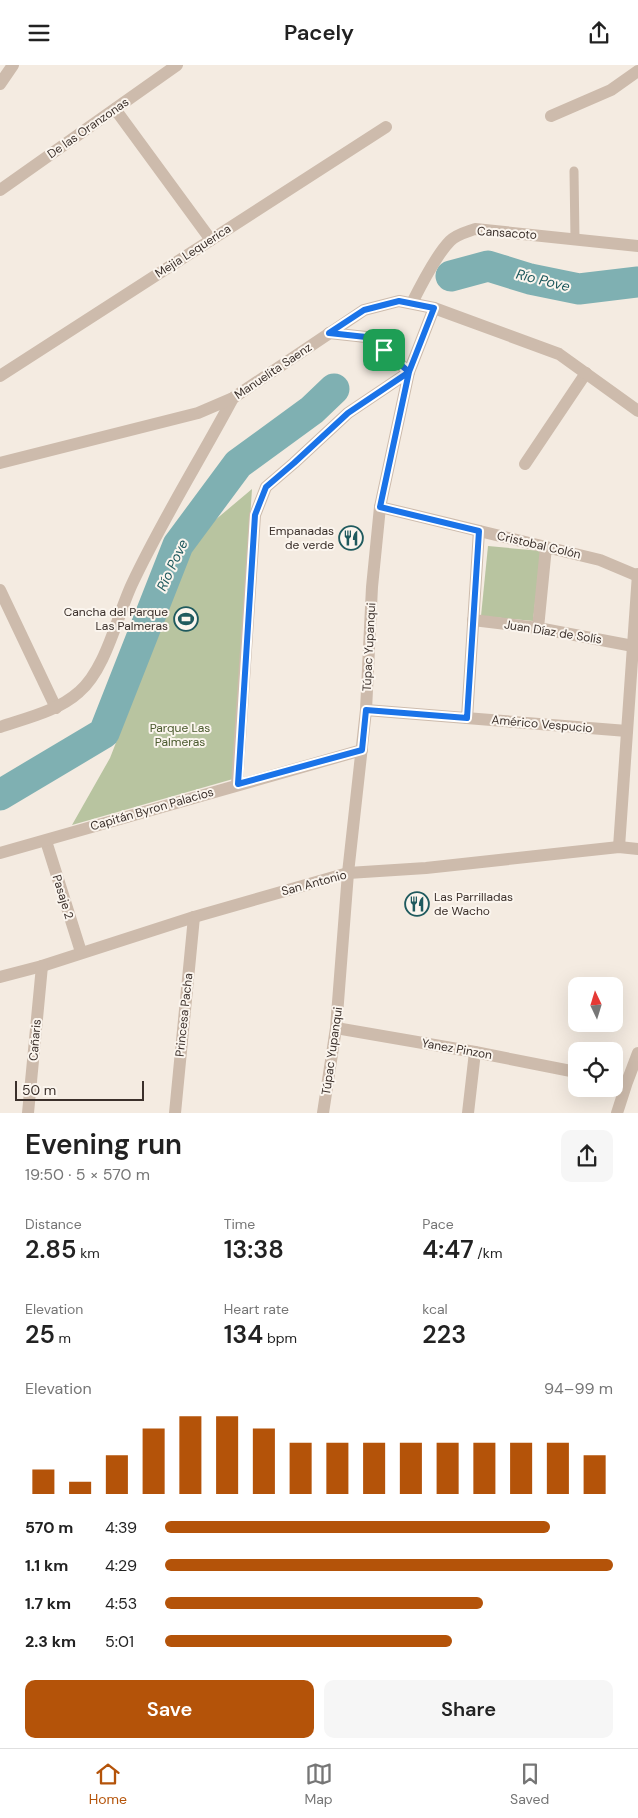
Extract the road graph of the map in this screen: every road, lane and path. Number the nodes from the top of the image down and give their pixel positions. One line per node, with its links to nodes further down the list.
1 (13, 65): 4 (street)
2 (176, 65): 5 (street, De las Oranzonas)
3 (638, 71): 6 (street)
4 (0, 84)
5 (115, 109): 9 (street, De las Oranzonas); 11 (street)
6 (551, 116)
7 (386, 127): 11 (street, Mejia Lequerica)
8 (574, 171): 10 (lane)
9 (0, 190)
10 (576, 239): 12 (street, Cansacoto); 13 (street, Cansacoto)
11 (210, 240): 18 (street, Mejia Lequerica)
12 (638, 246)
13 (412, 303): 14 (street, Manuelita Saenz); 15 (street, Manuelita Saenz)
14 (434, 308): 16 (street, Túpac Yupanqui); 17 (street, Manuelita Saenz)
15 (329, 333): 16 (street); 19 (street, Manuelita Saenz)
16 (409, 372): 23 (street, Túpac Yupanqui); 37 (street)
17 (586, 373): 20 (street, Manuelita Saenz); 22 (street)
18 (0, 376)
19 (233, 398): 21 (street, Manuelita Saenz); 31 (street)
20 (638, 411)
21 (0, 463)
22 (525, 464)
23 (380, 507): 24 (street, Cristobal Colón); 32 (street, Túpac Yupanqui)
24 (479, 531): 25 (street, Cristobal Colón); 28 (street)
25 (546, 547): 26 (street, Cristobal Colón); 29 (street)
26 (638, 575): 30 (street)
27 (0, 590): 31 (street)
28 (474, 620): 29 (street, Juan Díaz de Solís); 33 (street)
29 (538, 628): 30 (street, Juan Díaz de Solís)
30 (633, 646): 35 (street)
31 (56, 708): 34 (street)
32 (366, 710): 33 (street, Américo Vespucio); 36 (street, Túpac Yupanqui)
33 (467, 718): 35 (street, Américo Vespucio)
34 (0, 727)
35 (627, 731): 39 (street)
36 (362, 750): 37 (street, Capitán Byron Palacios); 42 (street, Túpac Yupanqui)
37 (238, 784): 38 (street, Capitán Byron Palacios)
38 (46, 841): 41 (street, Capitán Byron Palacios); 44 (street, Pasaje 2)
39 (619, 847): 40 (street, San Antonio); 42 (street, San Antonio)
40 (638, 849)
41 (0, 853)
42 (348, 873): 43 (street, San Antonio); 47 (street, Túpac Yupanqui)
43 (194, 917): 44 (street, San Antonio); 54 (street, Princesa Pacha)
44 (81, 952): 45 (street, San Antonio)
45 (42, 966): 46 (street, San Antonio); 53 (street, Cañaris)
46 (0, 977)
47 (336, 1028): 48 (street, Yanez Pinzon); 55 (street, Túpac Yupanqui)
48 (475, 1052): 50 (street, Yanez Pinzon); 56 (street)
49 (638, 1053): 51 (street)
50 (568, 1070)
51 (623, 1076)
52 (618, 1097): 57 (street)
53 (28, 1113)
54 (175, 1113)
55 (323, 1113)
56 (468, 1113)
57 (617, 1113)

